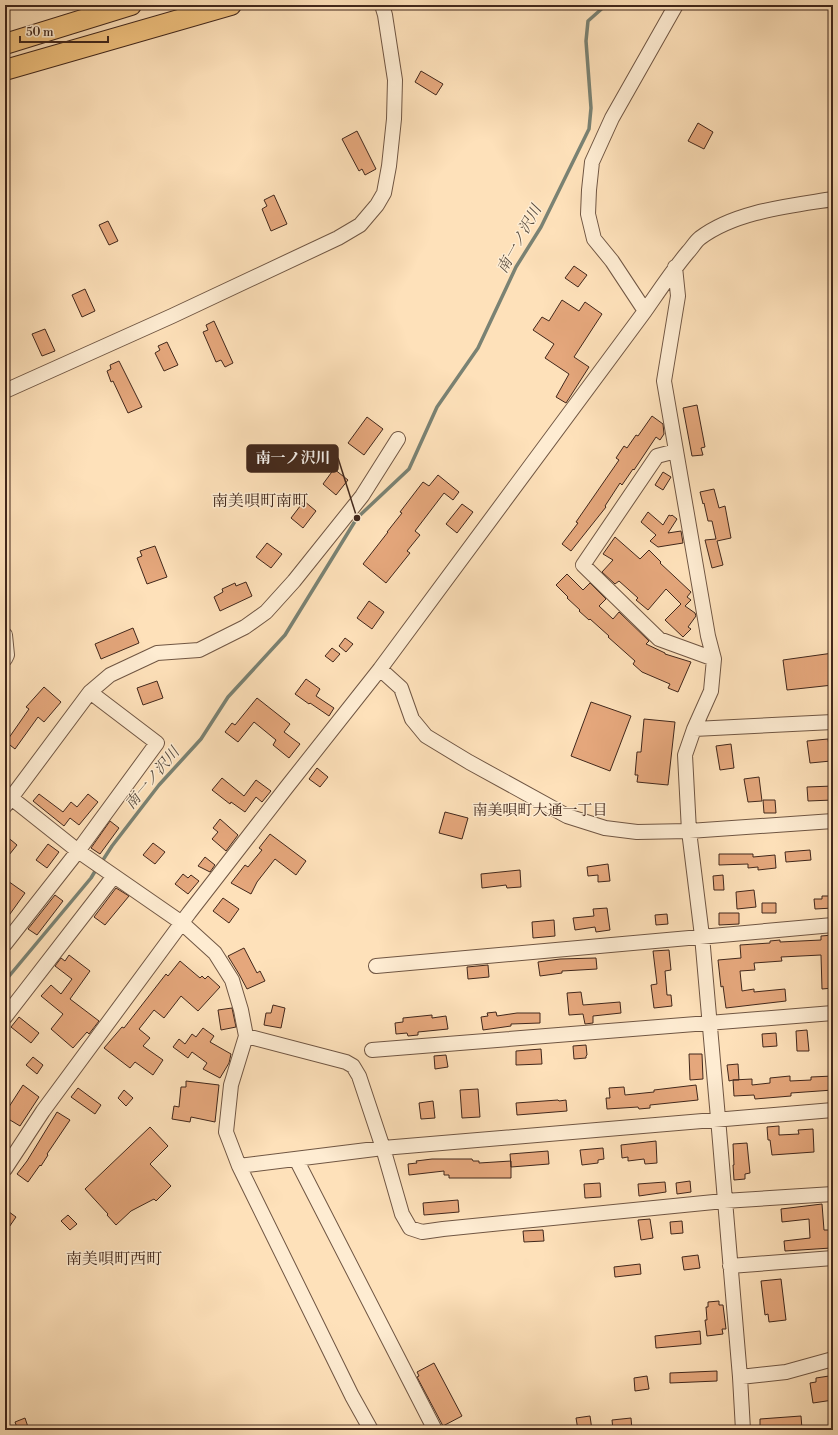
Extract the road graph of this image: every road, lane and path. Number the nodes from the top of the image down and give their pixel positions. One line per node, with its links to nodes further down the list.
1 (131, 5): 5 (highway)
2 (231, 5): 6 (highway)
3 (676, 5): 9 (street)
4 (384, 10): 10 (street)
5 (5, 44)
6 (5, 70)
7 (833, 199): 8 (street)
8 (675, 267): 9 (street); 12 (street)
9 (645, 311): 16 (street)
10 (5, 391)
11 (398, 438): 17 (street)
12 (676, 452): 15 (street); 15 (street)
13 (5, 635): 14 (street)
14 (5, 659)
15 (714, 659): 19 (street)
16 (380, 669): 22 (street); 25 (street)
17 (90, 692): 20 (street); 23 (street)
18 (833, 722): 19 (street)
19 (694, 729): 22 (street)
20 (7, 799): 23 (street)
21 (833, 821): 22 (street)
22 (690, 831): 27 (street)
23 (78, 851): 24 (street); 28 (street)
24 (111, 873): 25 (street); 31 (street)
25 (182, 924): 33 (street); 40 (street)
26 (833, 925): 27 (street)
27 (702, 936): 29 (street); 32 (street)
28 (5, 944)
29 (376, 966)
30 (833, 1013): 32 (street)
31 (5, 1017)
32 (710, 1024): 34 (street); 36 (street)
33 (246, 1036): 37 (street); 39 (street)
34 (372, 1050)
35 (833, 1110): 36 (street)
36 (718, 1118): 37 (street); 42 (street)
37 (383, 1148): 38 (street); 42 (street)
38 (296, 1159): 39 (street); 48 (street)
39 (239, 1166): 47 (street)
40 (5, 1169)
41 (833, 1194): 42 (street)
42 (724, 1201): 44 (street)
43 (833, 1258): 44 (street)
44 (730, 1266): 46 (street)
45 (833, 1359): 46 (street)
46 (740, 1377): 49 (street)
47 (371, 1430)
48 (435, 1430)
49 (742, 1430)

